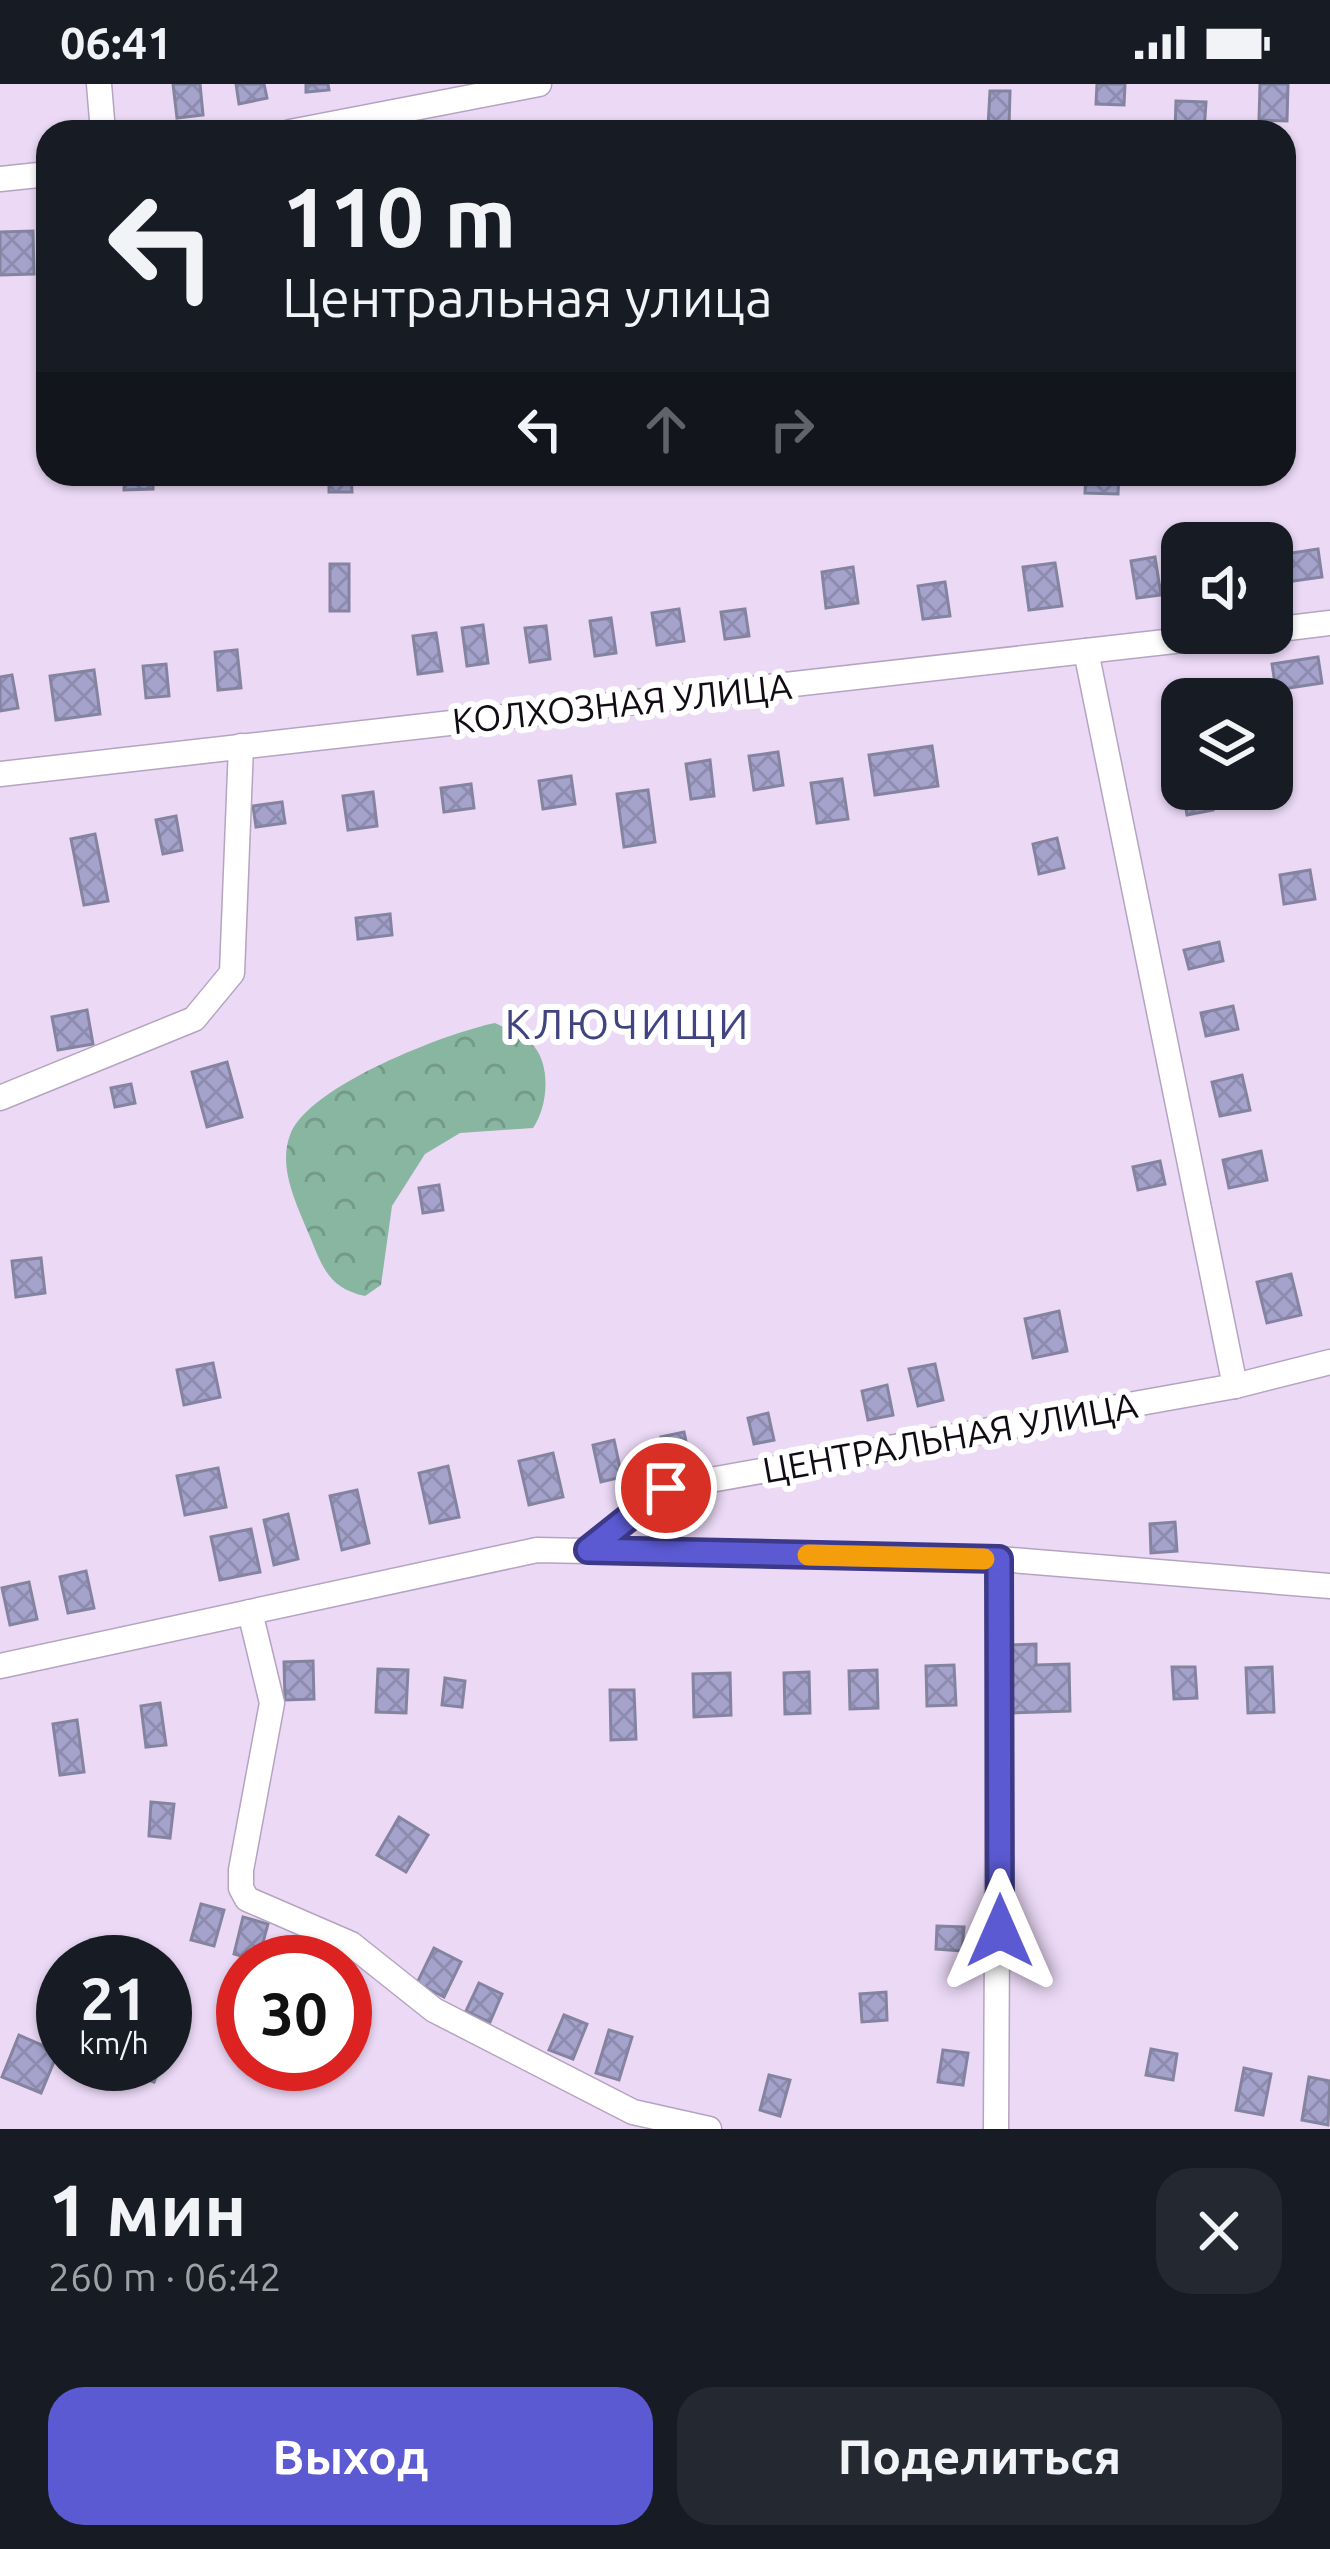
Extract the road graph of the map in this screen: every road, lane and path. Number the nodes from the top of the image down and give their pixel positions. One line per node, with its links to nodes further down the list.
1 (99, 84): 3 (street)
2 (539, 84): 4 (street)
3 (102, 120)
4 (352, 120)
5 (36, 175): 6 (street)
6 (0, 179)
7 (1330, 623): 8 (street)
8 (1293, 627)
9 (1161, 643): 10 (street, КОЛХОЗНАЯ УЛИЦА)
10 (1086, 651): 11 (street, КОЛХОЗНАЯ УЛИЦА); 15 (street)
11 (242, 746): 12 (street, КОЛХОЗНАЯ УЛИЦА); 13 (street)
12 (0, 774)
13 (0, 1098)
14 (1330, 1362): 15 (street, ЦЕНТРАЛЬНАЯ УЛИЦА)
15 (1234, 1386): 16 (street, ЦЕНТРАЛЬНАЯ УЛИЦА)
16 (588, 1550): 17 (street); 19 (street)
17 (999, 1559): 18 (street); 22 (street)
18 (1330, 1586)
19 (250, 1612): 20 (street); 21 (street)
20 (0, 1666)
21 (709, 2129)
22 (996, 2129)

